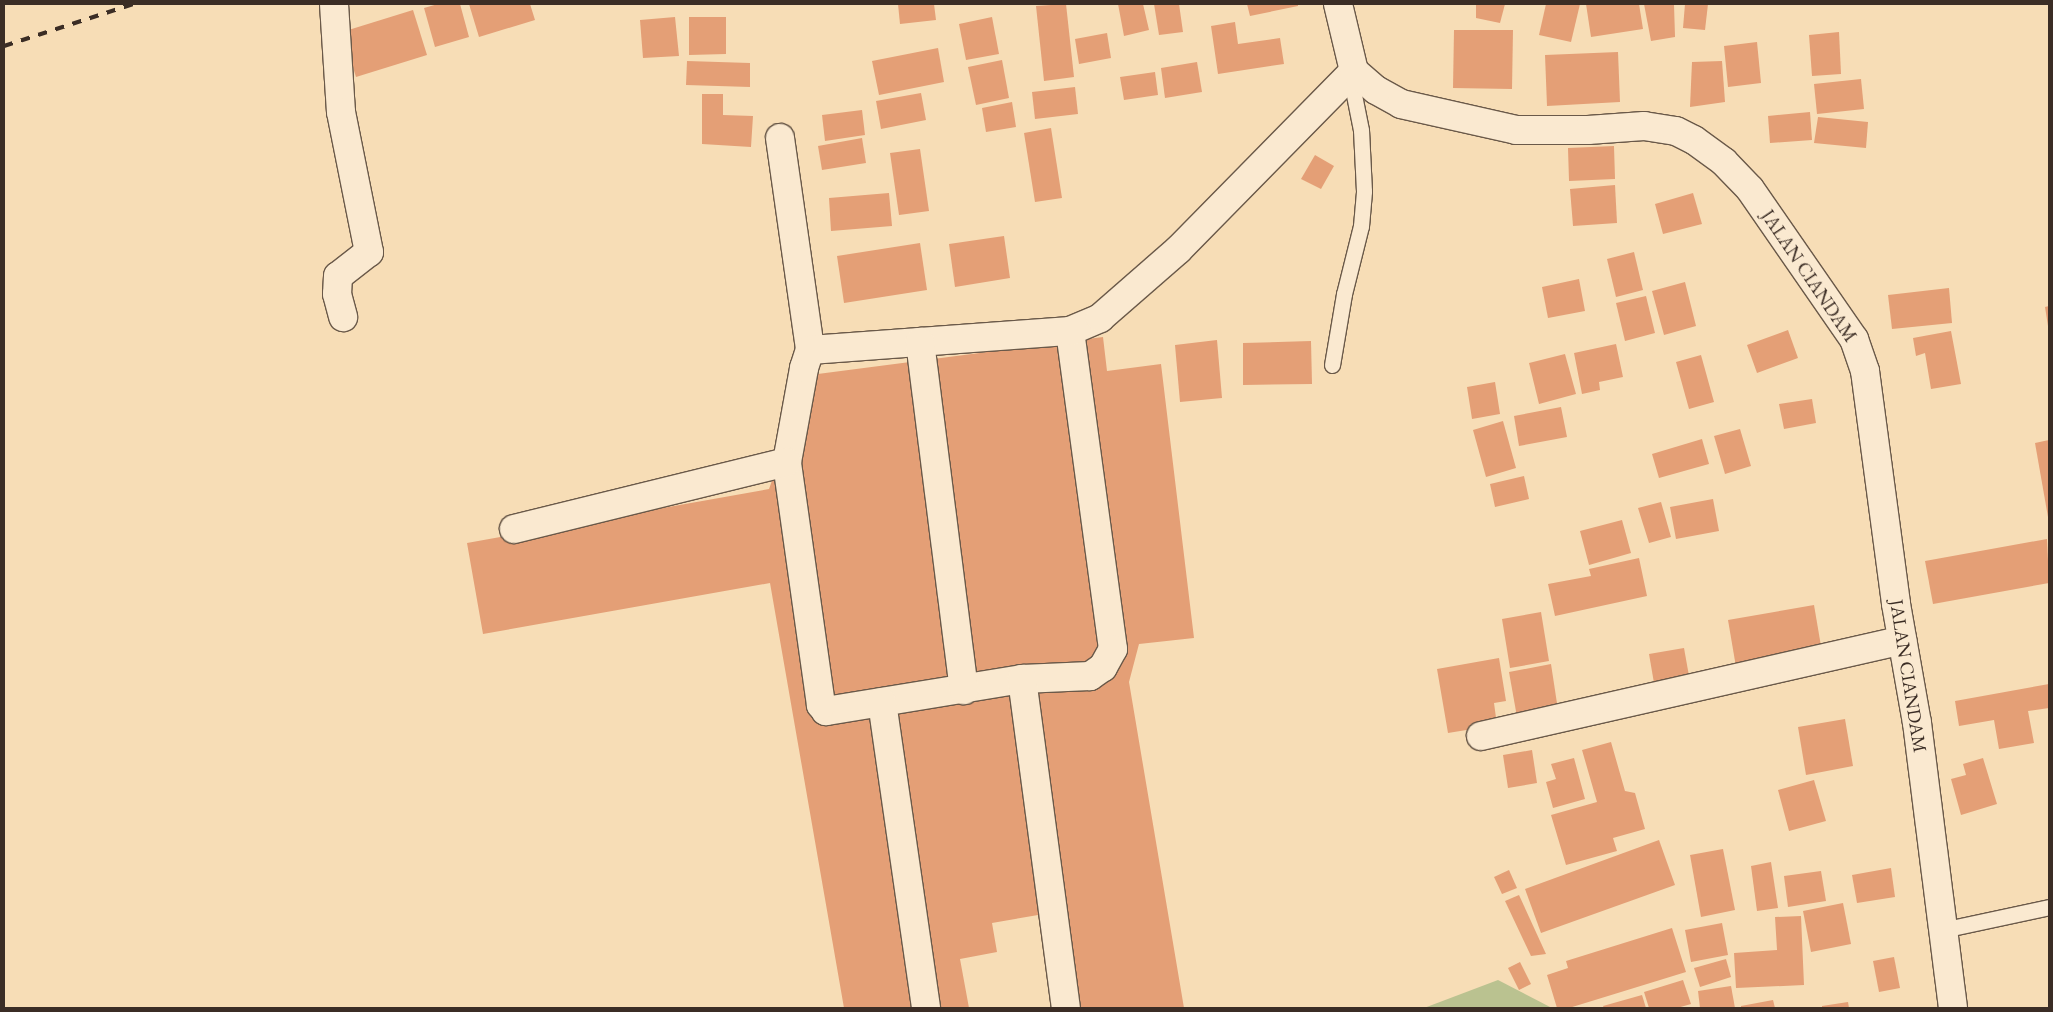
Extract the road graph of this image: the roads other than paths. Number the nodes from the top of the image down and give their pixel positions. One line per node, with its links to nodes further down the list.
1 (334, 4): 5 (street)
2 (1338, 4): 3 (street)
3 (1352, 73): 6 (street); 9 (lane); 12 (street, JALAN CIANDAM)
4 (780, 138): 8 (street)
5 (343, 317)
6 (1070, 331): 7 (street); 13 (street)
7 (920, 342): 8 (street); 14 (street)
8 (810, 350): 10 (street)
9 (1332, 366)
10 (787, 462): 11 (street); 15 (street)
11 (514, 529)
12 (1902, 640): 16 (street); 18 (street, JALAN CIANDAM)
13 (1022, 679): 14 (street); 20 (street)
14 (964, 690): 15 (street)
15 (882, 702): 19 (street)
16 (1482, 736)
17 (2049, 907): 18 (lane)
18 (1942, 930): 21 (street, JALAN CIANDAM)
19 (926, 1008)
20 (1066, 1008)
21 (1953, 1008)

